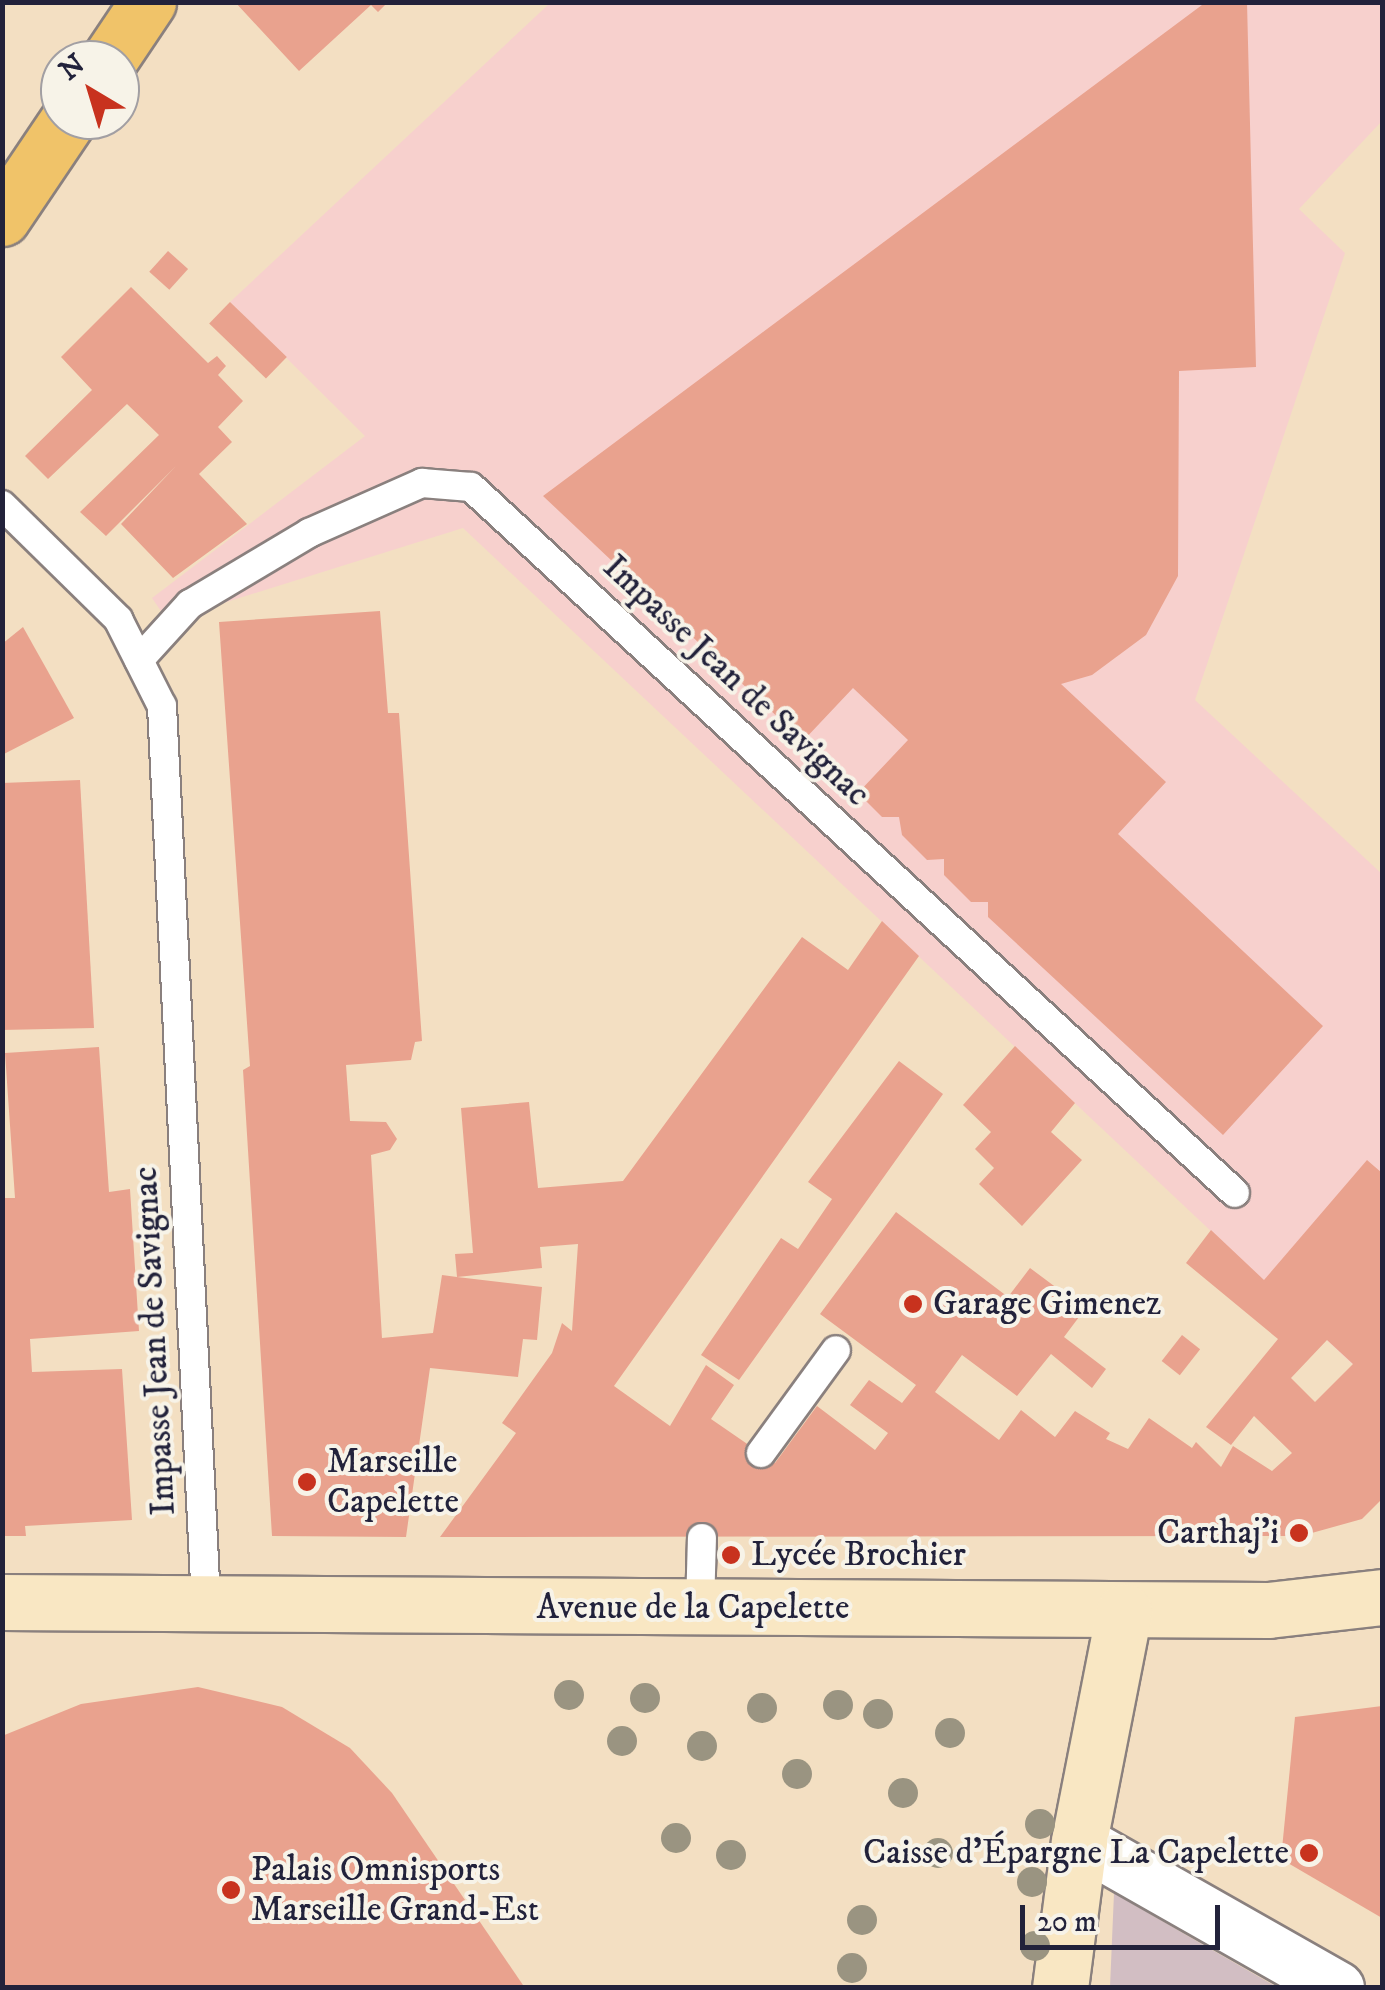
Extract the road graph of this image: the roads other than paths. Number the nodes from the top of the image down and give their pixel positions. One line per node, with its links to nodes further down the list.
1 (148, 2): 2 (highway)
2 (122, 40)
3 (55, 140): 4 (highway)
4 (2, 218)
5 (2, 505): 6 (lane, Impasse Jean de Savignac)
6 (139, 660): 7 (lane, Impasse Jean de Savignac); 14 (lane, Impasse Jean de Savignac)
7 (1235, 1193)
8 (836, 1350): 9 (lane)
9 (761, 1453)
10 (702, 1538): 15 (lane)
11 (1382, 1556): 12 (street)
12 (1361, 1600): 16 (street, Avenue de la Capelette)
13 (2, 1602): 14 (street, Avenue de la Capelette)
14 (206, 1604): 15 (street, Avenue de la Capelette)
15 (700, 1608): 16 (street, Avenue de la Capelette)
16 (1124, 1611): 17 (street)
17 (1079, 1842): 18 (street); 19 (street)
18 (1060, 1988)
19 (1338, 1988)

